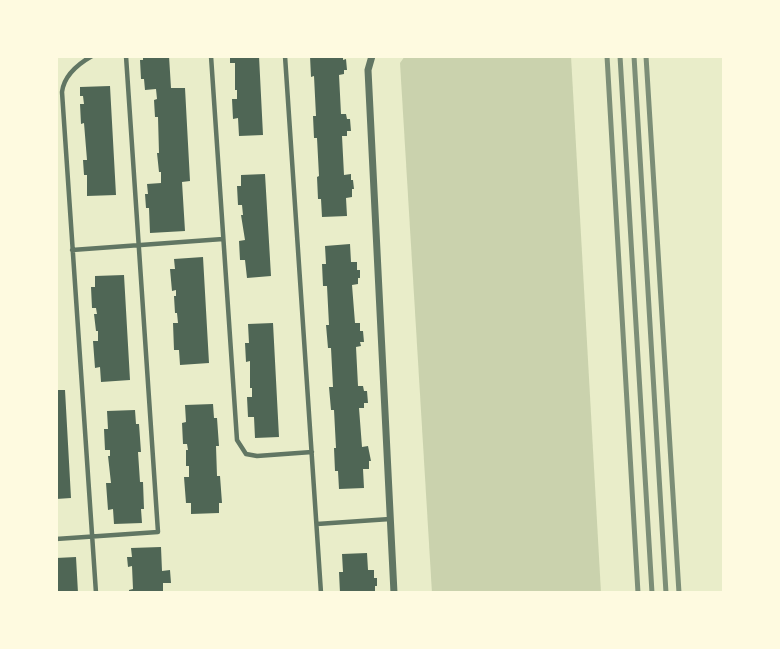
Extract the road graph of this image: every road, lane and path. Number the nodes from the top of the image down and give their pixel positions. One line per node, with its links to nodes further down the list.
1 (92, 56): 8 (lane)
2 (126, 56): 7 (lane)
3 (211, 56): 6 (lane)
4 (285, 56): 9 (lane)
5 (372, 56): 10 (street)
6 (223, 239): 7 (lane); 9 (lane)
7 (139, 245): 8 (lane); 12 (lane)
8 (72, 250): 12 (lane)
9 (312, 452): 11 (lane)
10 (390, 519): 11 (lane); 16 (street)
11 (317, 524): 15 (lane)
12 (92, 536): 13 (lane); 14 (lane)
13 (56, 539)
14 (96, 593)
15 (321, 593)
16 (394, 593)

